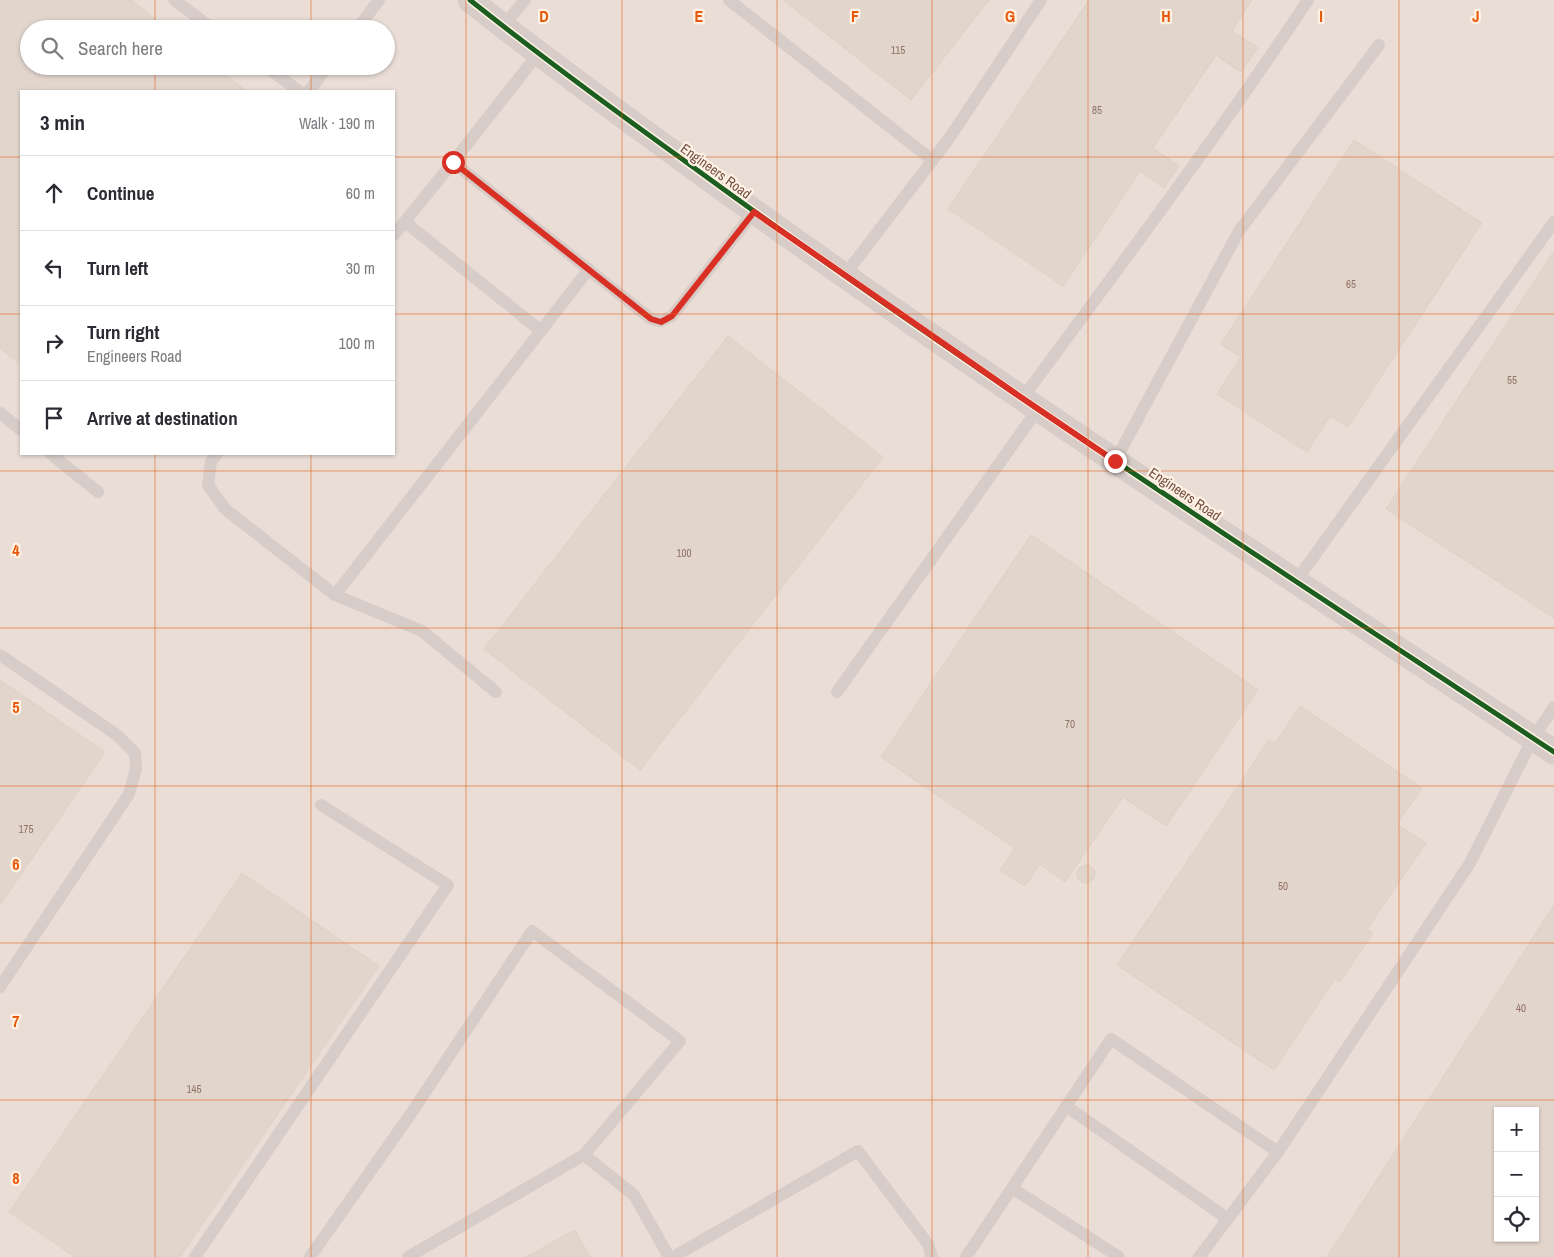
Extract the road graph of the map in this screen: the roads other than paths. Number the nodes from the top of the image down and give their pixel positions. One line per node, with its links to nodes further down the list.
1 (174, 0): 8 (lane)
2 (379, 0): 9 (lane)
3 (470, 0): 10 (street, Engineers Road)
4 (525, 0): 10 (lane)
5 (729, 0): 17 (lane)
6 (1041, 0): 17 (lane)
7 (1308, 0): 26 (lane)
8 (201, 20)
9 (364, 20)
10 (503, 26): 12 (street, Engineers Road)
11 (1379, 45): 31 (lane)
12 (538, 54): 18 (lane); 19 (street, Engineers Road)
13 (277, 75): 15 (lane)
14 (321, 75): 16 (lane)
15 (298, 90)
16 (310, 90)
17 (932, 160): 24 (lane)
18 (453, 162): 20 (lane); 23 (lane)
19 (754, 212): 23 (lane); 24 (street, Engineers Road)
20 (405, 222): 22 (lane); 25 (lane)
21 (1554, 222): 33 (lane)
22 (395, 234)
23 (589, 269): 25 (lane)
24 (844, 276): 26 (street, Engineers Road)
25 (541, 331): 34 (lane)
26 (1030, 404): 31 (street, Engineers Road); 37 (lane)
27 (0, 413): 28 (lane)
28 (20, 429)
29 (52, 455): 32 (lane)
30 (215, 455): 34 (lane)
31 (1115, 461): 33 (street, Engineers Road)
32 (98, 492)
33 (1296, 581): 39 (street, Engineers Road)
34 (336, 595): 36 (lane)
35 (0, 655): 42 (lane)
36 (496, 692)
37 (837, 692)
38 (1554, 707): 39 (lane)
39 (1533, 738): 40 (street, Engineers Road); 44 (lane)
40 (1554, 752)
41 (321, 805): 48 (lane)
42 (0, 987)
43 (1066, 1106): 44 (lane); 46 (lane); 47 (lane)
44 (1278, 1152): 47 (lane)
45 (584, 1155): 49 (lane); 50 (lane); 51 (lane)
46 (1012, 1188): 53 (lane); 54 (lane)
47 (1228, 1219): 55 (lane)
48 (195, 1257)
49 (310, 1257)
50 (408, 1257)
51 (671, 1257): 52 (lane)
52 (932, 1257)
53 (966, 1257)
54 (1119, 1257)
55 (1200, 1257)

